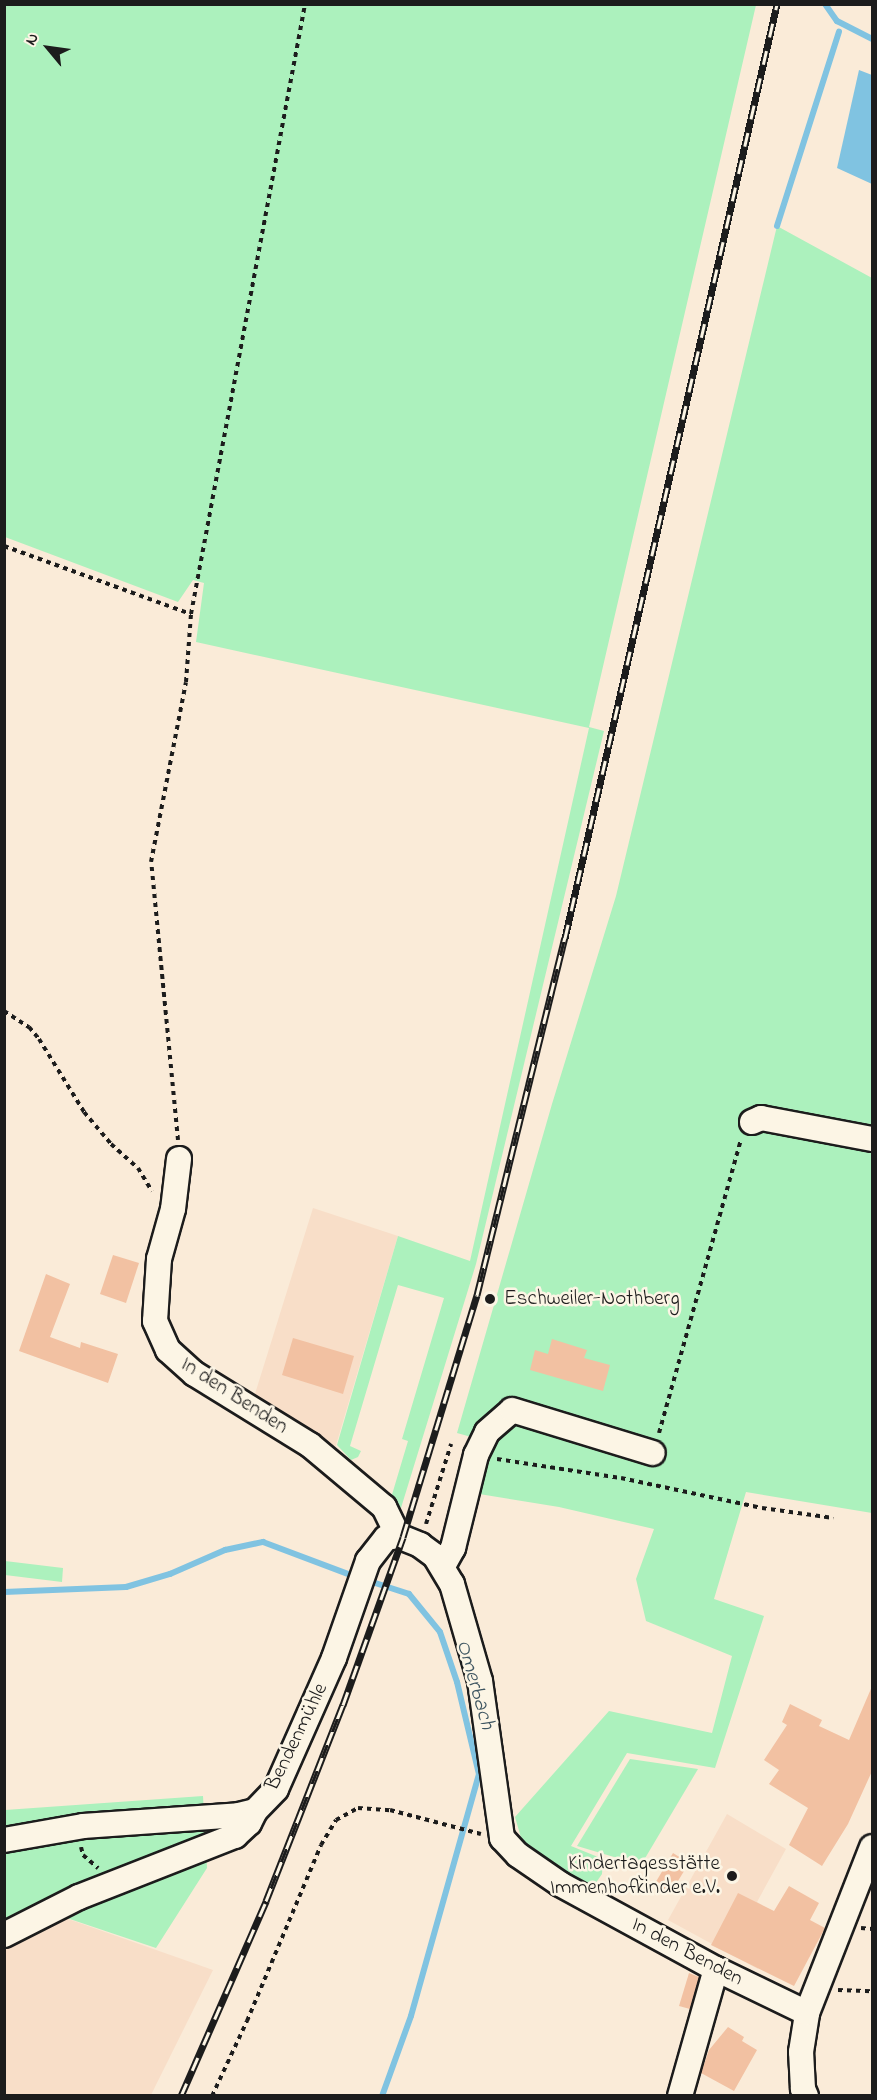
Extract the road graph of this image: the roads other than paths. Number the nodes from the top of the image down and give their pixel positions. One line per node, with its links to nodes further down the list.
1 (753, 1122): 2 (street)
2 (873, 1139)
3 (180, 1159): 5 (street, In den Benden)
4 (653, 1453): 6 (street)
5 (391, 1547): 6 (street, In den Benden); 7 (street, Bendenmühle)
6 (443, 1566): 11 (street, In den Benden)
7 (255, 1810): 8 (street, Bendenmühle); 10 (street)
8 (4, 1840)
9 (873, 1847): 12 (street)
10 (4, 1935)
11 (717, 1969): 12 (street, In den Benden); 13 (street)
12 (807, 2013): 14 (street)
13 (680, 2096)
14 (806, 2096)

